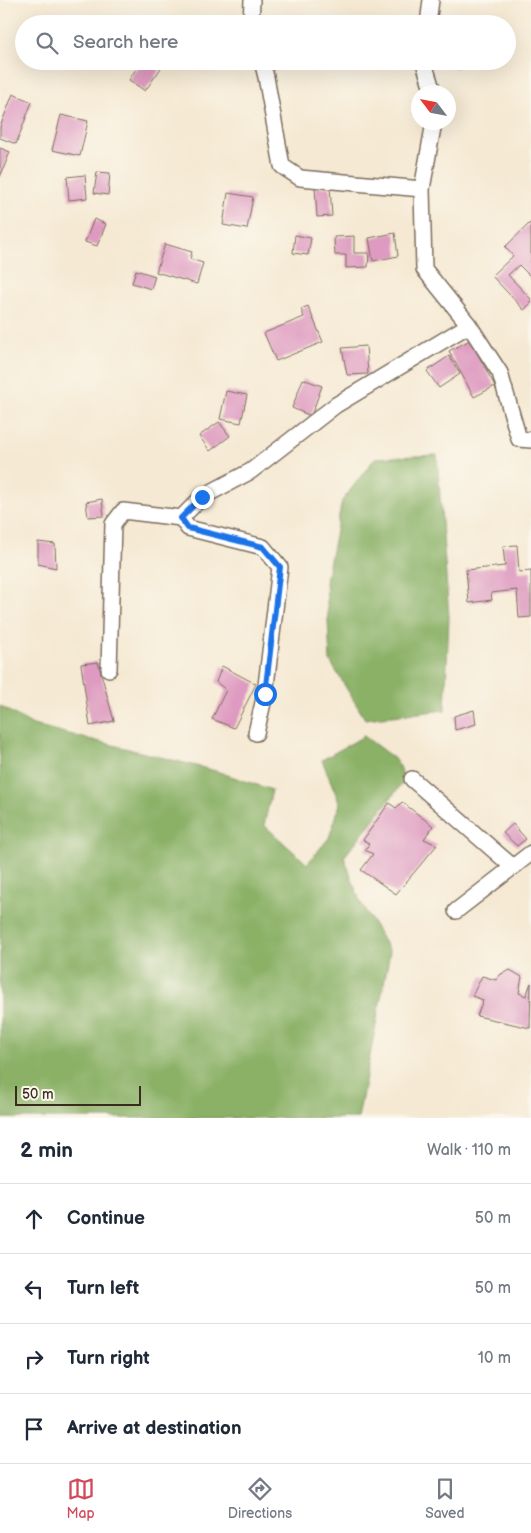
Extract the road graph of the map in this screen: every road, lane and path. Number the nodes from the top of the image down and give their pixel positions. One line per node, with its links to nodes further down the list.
1 (252, 0): 3 (street)
2 (431, 0): 4 (street)
3 (251, 15)
4 (429, 15)
5 (264, 70): 9 (street)
6 (426, 70): 7 (street)
7 (431, 85)
8 (433, 130): 9 (street)
9 (422, 189): 10 (street)
10 (469, 324): 11 (street); 12 (street)
11 (531, 440)
12 (181, 518): 13 (street); 14 (street)
13 (109, 669)
14 (256, 733)
15 (412, 779): 17 (street)
16 (531, 853): 17 (street)
17 (512, 867): 18 (street)
18 (456, 911)

